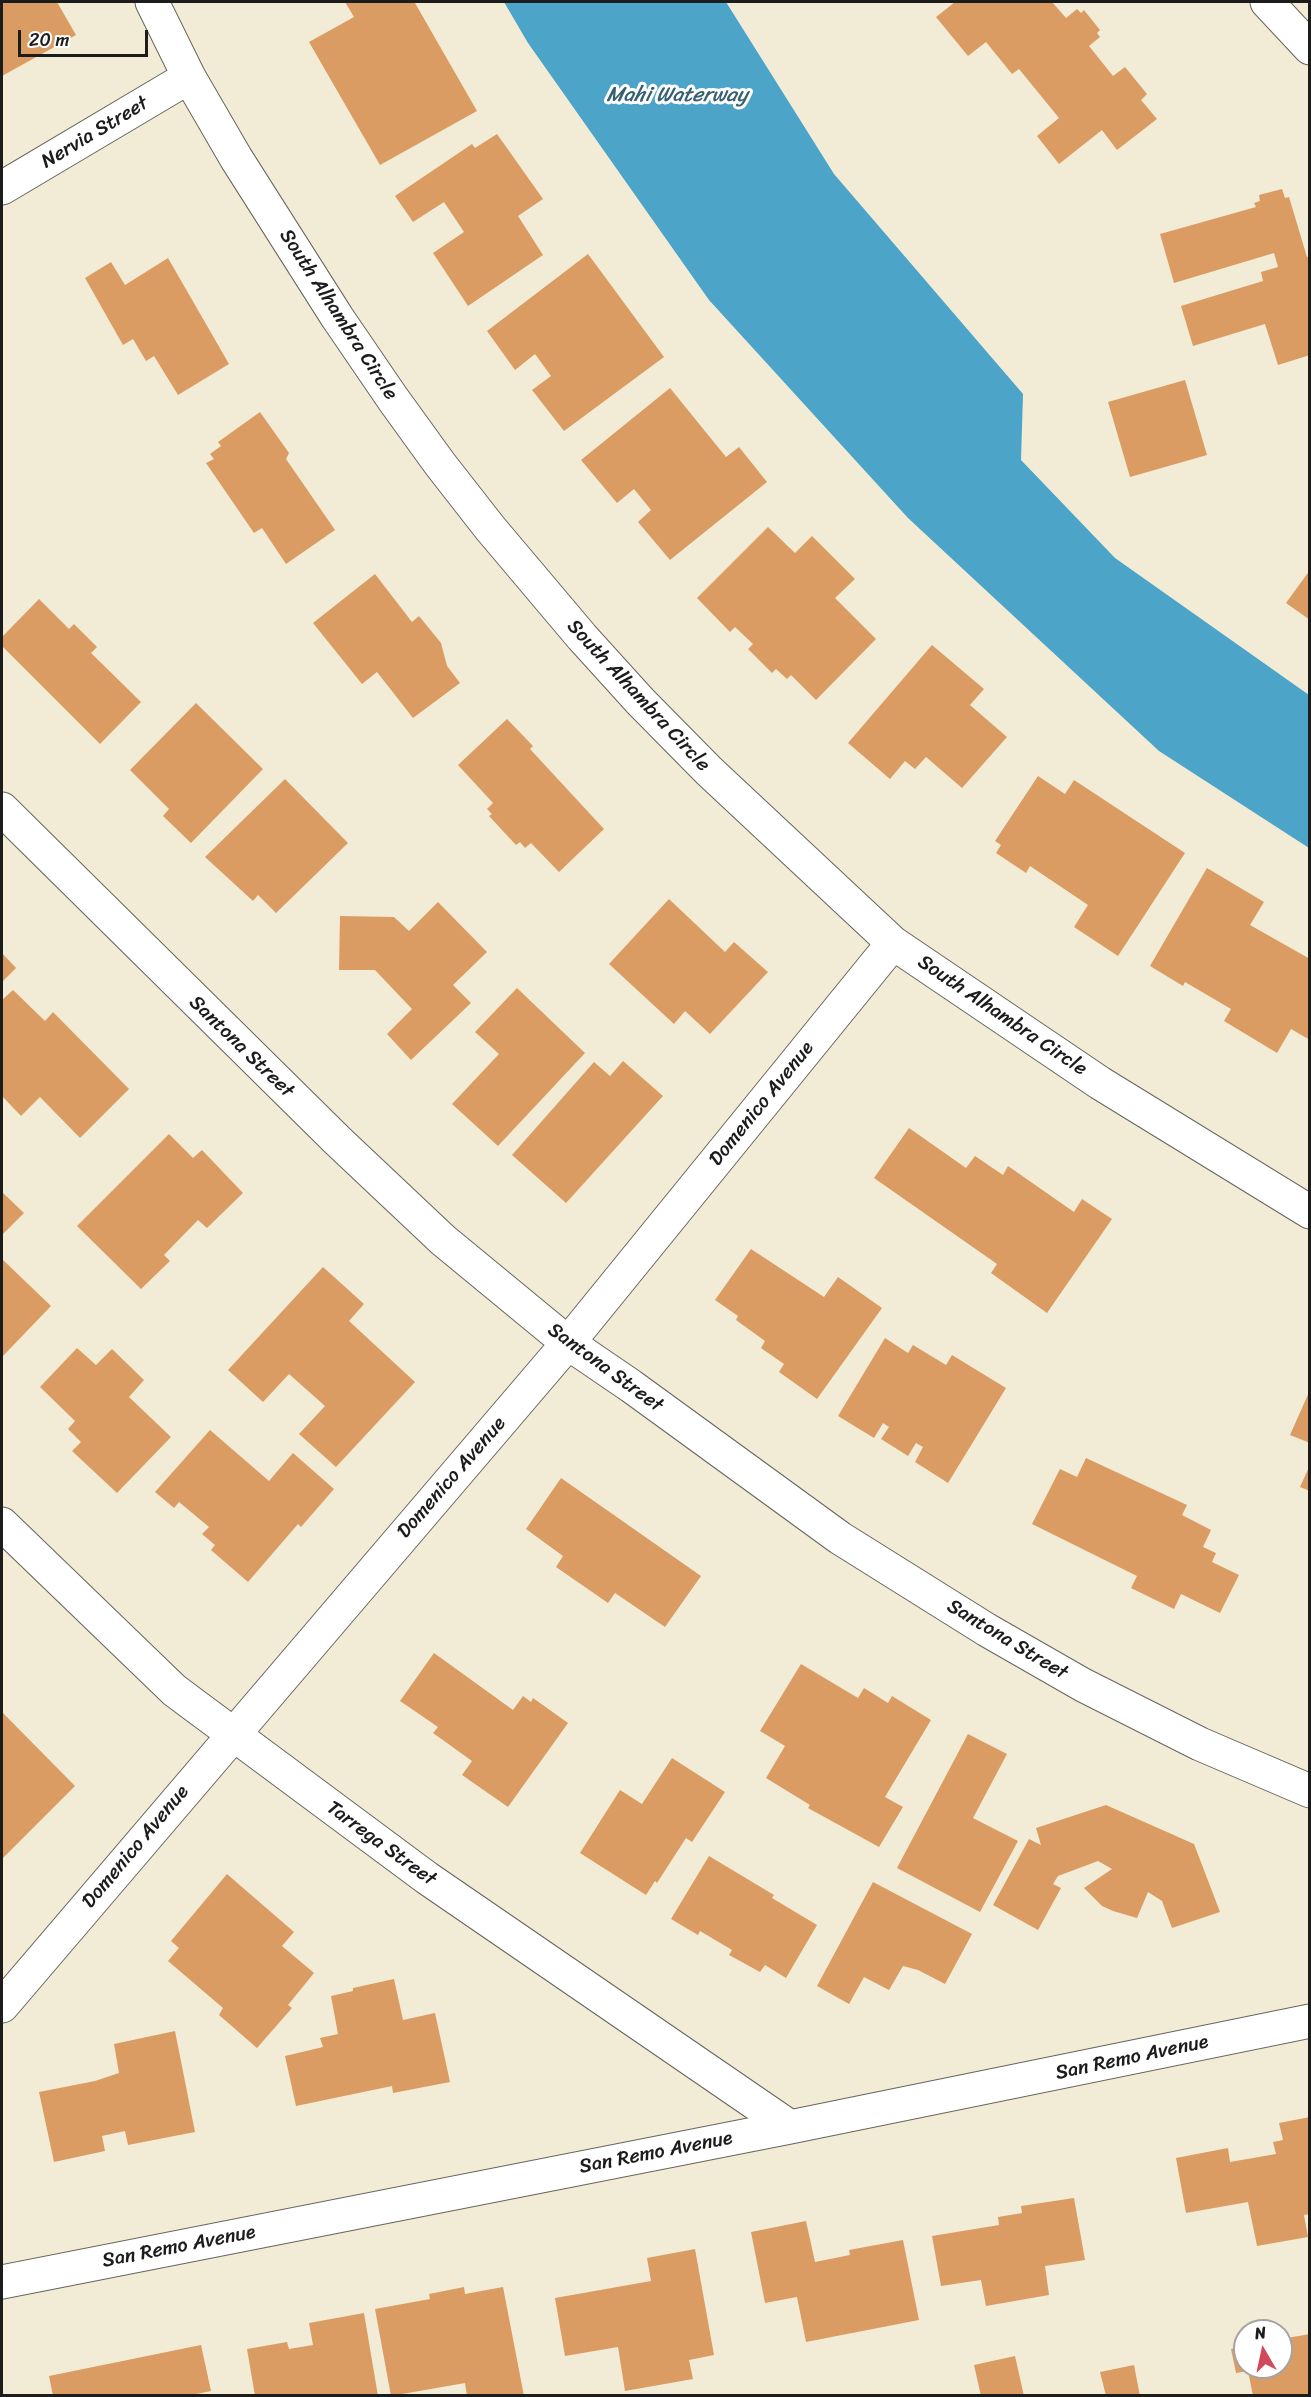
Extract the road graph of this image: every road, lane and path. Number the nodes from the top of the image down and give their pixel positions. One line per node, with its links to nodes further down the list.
1 (152, 2): 4 (street, South Alhambra Circle)
2 (1267, 2): 3 (street)
3 (1310, 48)
4 (189, 77): 5 (street, Nervia Street); 7 (street, South Alhambra Circle)
5 (2, 188)
6 (2, 809): 9 (street, Santona Street)
7 (893, 943): 8 (street, South Alhambra Circle); 9 (street, Domenico Avenue)
8 (1310, 1212)
9 (568, 1343): 11 (street, Domenico Avenue); 12 (street, Santona Street)
10 (2, 1524): 11 (street, Tarrega Street)
11 (232, 1734): 13 (street, Domenico Avenue); 15 (street, Tarrega Street)
12 (1310, 1791)
13 (2, 2006)
14 (1310, 2021): 15 (street, San Remo Avenue)
15 (790, 2127): 16 (street, San Remo Avenue)
16 (2, 2282)

